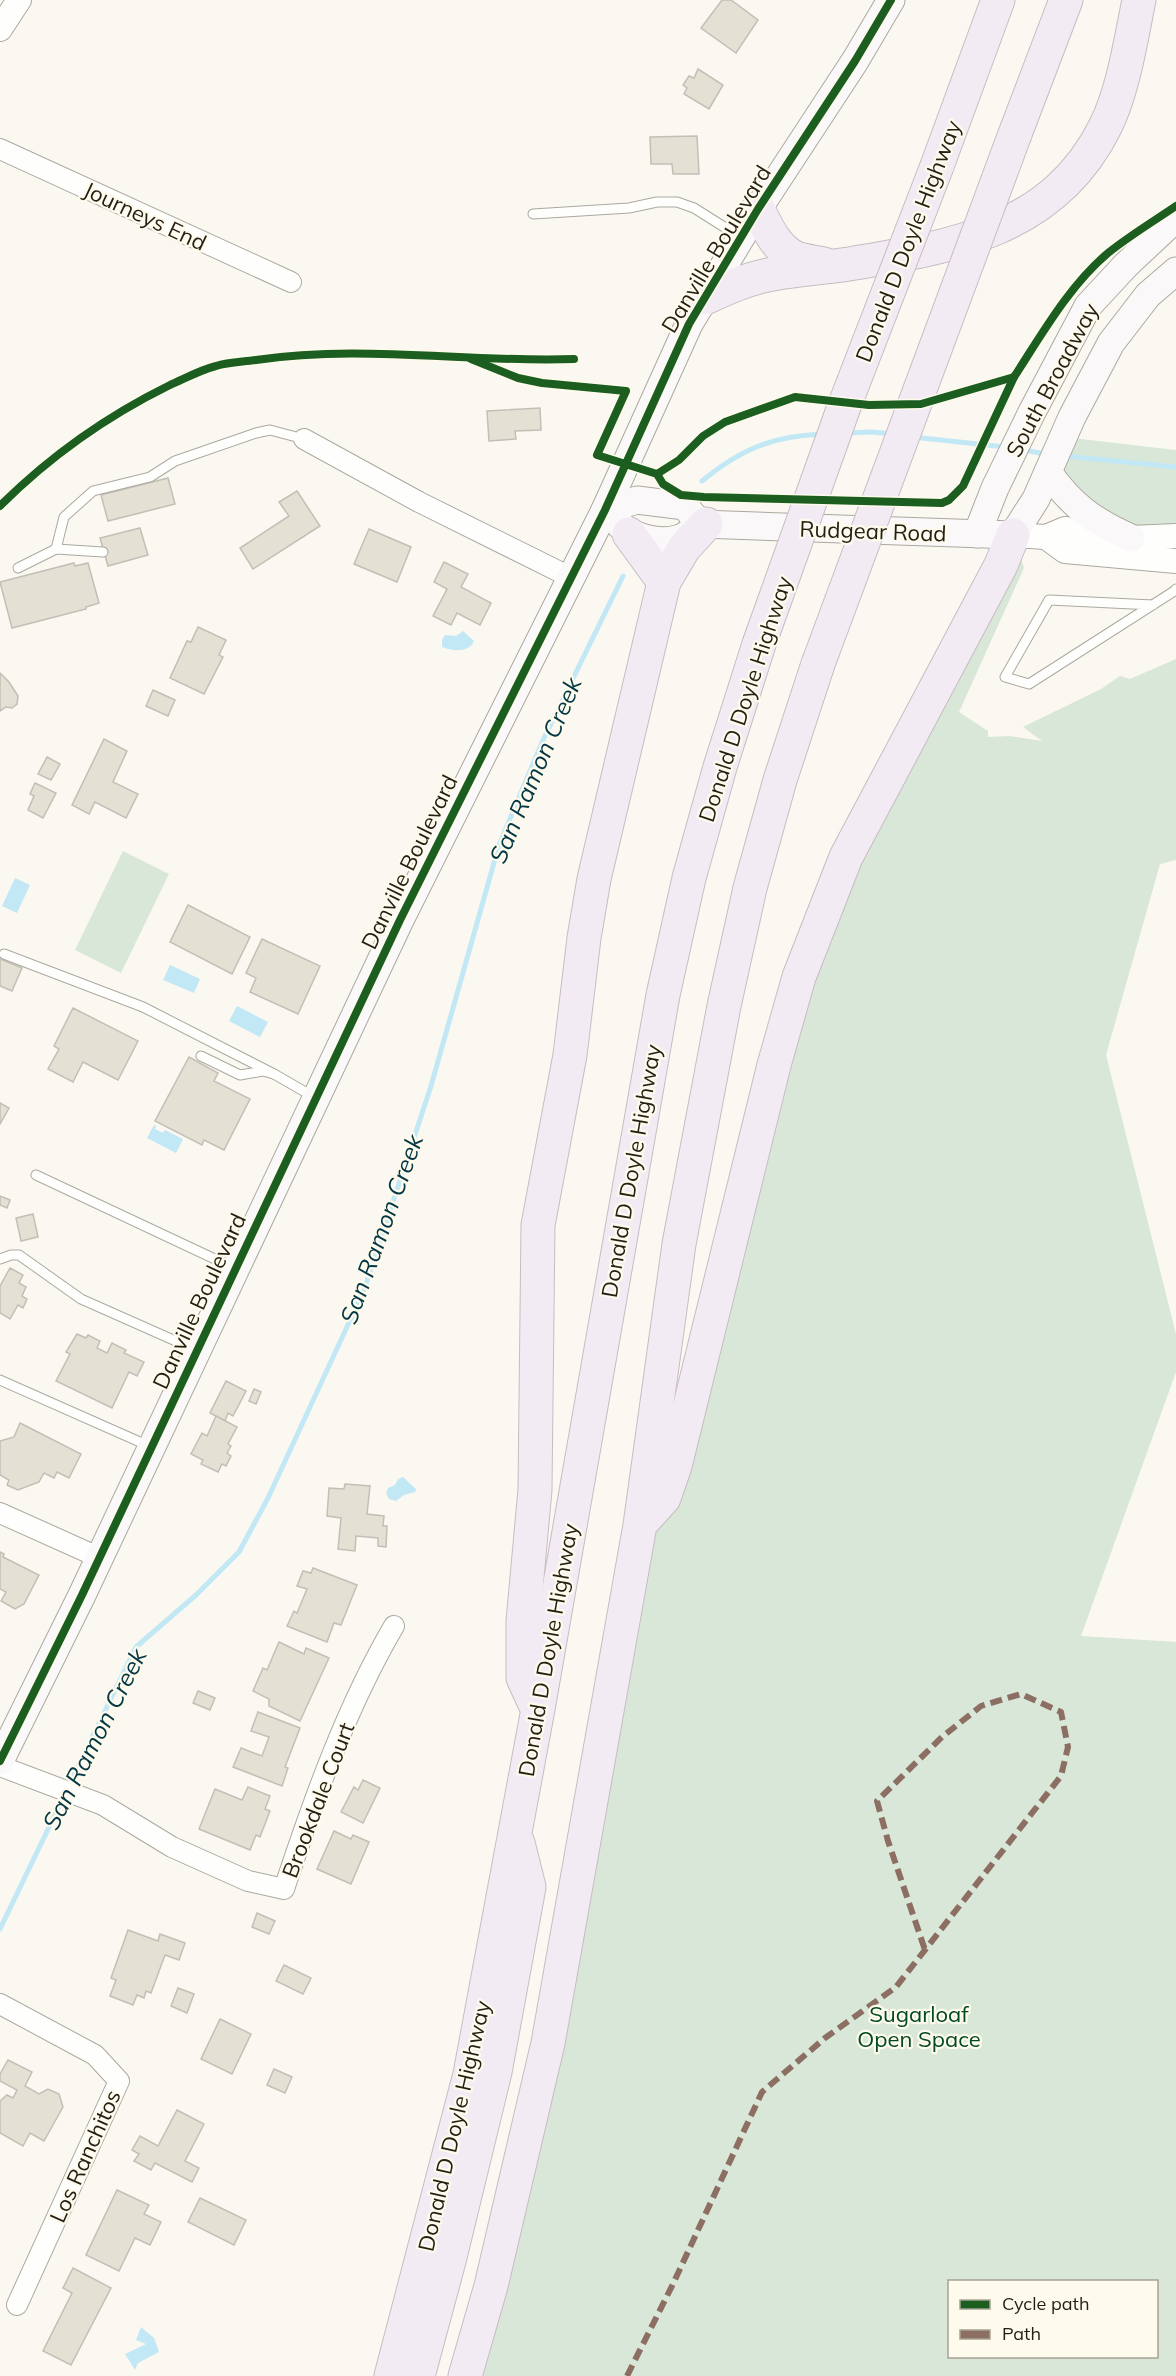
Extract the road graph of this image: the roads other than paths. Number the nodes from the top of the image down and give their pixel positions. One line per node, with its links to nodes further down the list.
1 (19, 0): 6 (street)
2 (891, 0): 8 (main road, Danville Boulevard)
3 (998, 0): 47 (highway, Donald D Doyle Highway, bridge)
4 (1066, 0): 44 (highway, bridge)
5 (1139, 0): 12 (highway)
6 (0, 29)
7 (0, 149): 14 (street, Journeys End)
8 (758, 209): 11 (main road, Danville Boulevard); 12 (highway)
9 (533, 214): 11 (lane)
10 (1176, 218): 21 (main road, South Broadway)
11 (741, 237): 15 (main road, Danville Boulevard)
12 (834, 266): 15 (highway)
13 (1176, 271): 17 (main road, South Broadway)
14 (291, 282)
15 (705, 298): 18 (main road, Danville Boulevard)
16 (304, 439): 25 (lane); 29 (street)
17 (1048, 472): 22 (main road, South Broadway); 24 (main road)
18 (605, 510): 19 (main road); 20 (main road); 29 (main road, Danville Boulevard)
19 (703, 524): 20 (main road); 21 (main road, Rudgear Road); 30 (highway)
20 (630, 534): 30 (highway)
21 (977, 534): 22 (main road, Rudgear Road)
22 (1013, 535): 24 (street, Rudgear Road); 44 (highway)
23 (1176, 536): 24 (street, Rudgear Road)
24 (1126, 547): 27 (street, Rudgear Road)
25 (56, 549): 26 (lane); 28 (lane)
26 (103, 552)
27 (1176, 561)
28 (18, 568)
29 (570, 577): 36 (main road, Danville Boulevard)
30 (664, 582): 47 (highway)
31 (1176, 589): 32 (lane)
32 (1153, 605): 32 (lane)
33 (4, 954): 35 (lane)
34 (201, 1056): 35 (lane)
35 (274, 1074): 36 (lane)
36 (315, 1097): 39 (main road, Danville Boulevard)
37 (36, 1175): 39 (lane)
38 (0, 1259): 40 (lane)
39 (234, 1268): 40 (main road, Danville Boulevard)
40 (197, 1350): 42 (main road, Danville Boulevard)
41 (0, 1380): 42 (lane)
42 (151, 1447): 45 (main road, Danville Boulevard)
43 (0, 1513): 45 (street)
44 (640, 1525): 55 (highway)
45 (98, 1557): 48 (main road, Danville Boulevard)
46 (394, 1626): 49 (street, Brookdale Court)
47 (538, 1709): 50 (highway, Donald D Doyle Highway)
48 (0, 1761)
49 (0, 1766)
50 (515, 1833): 53 (highway, Donald D Doyle Highway); 54 (highway)
51 (0, 2004): 52 (street, Los Ranchitos)
52 (17, 2305)
53 (391, 2376)
54 (418, 2376)
55 (465, 2376)

